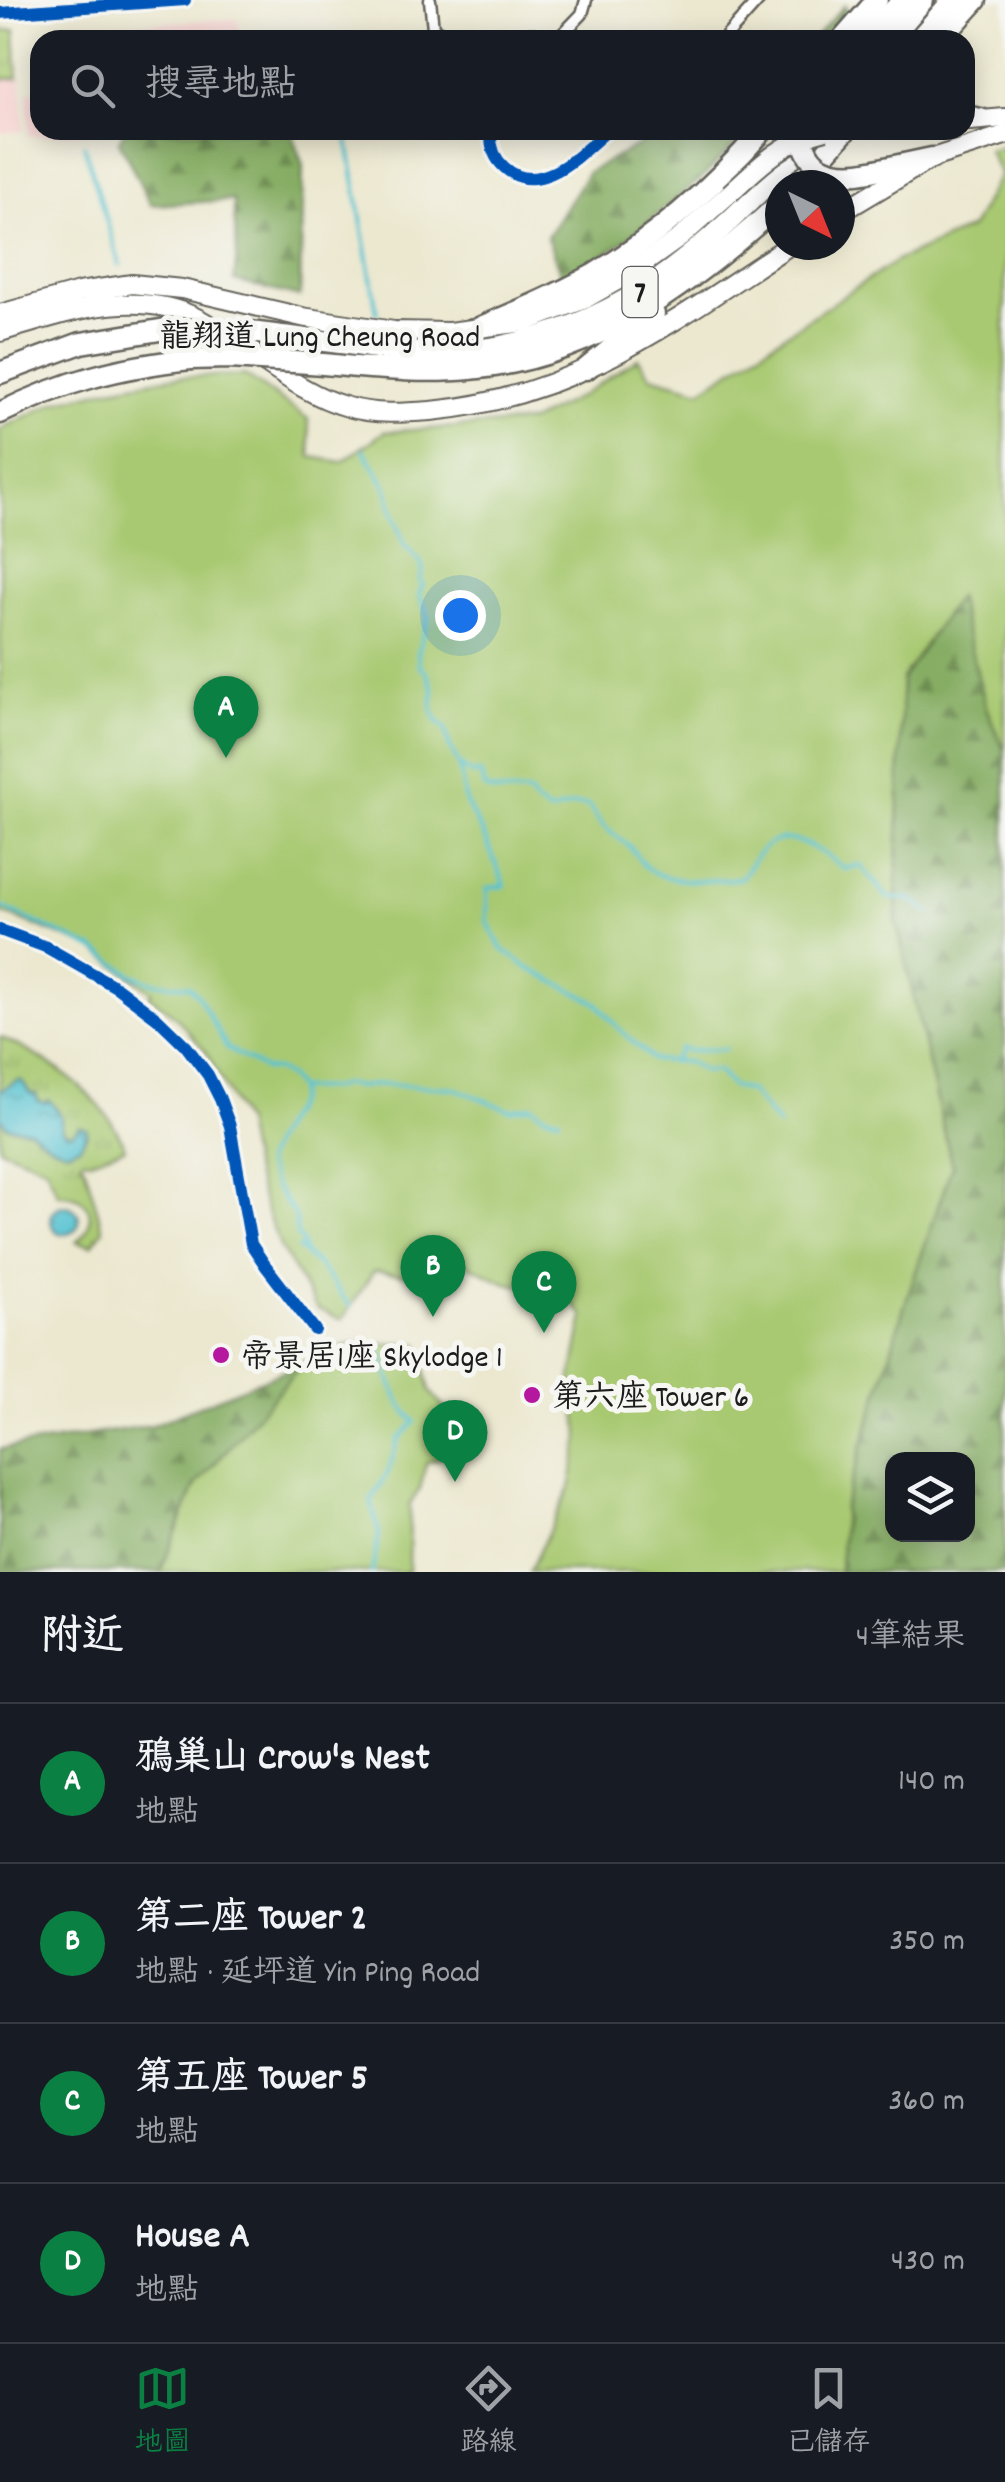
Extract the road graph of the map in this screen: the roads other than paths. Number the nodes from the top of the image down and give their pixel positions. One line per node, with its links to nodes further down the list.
1 (186, 0): 10 (street)
2 (430, 0): 12 (street)
3 (586, 0): 13 (street)
4 (759, 0): 14 (street)
5 (877, 0): 15 (highway)
6 (902, 0): 16 (highway)
7 (922, 0): 17 (highway)
8 (953, 0): 18 (highway)
9 (976, 0): 19 (highway)
10 (130, 2): 11 (street)
11 (0, 13)
12 (436, 30)
13 (567, 30)
14 (732, 30)
15 (851, 30)
16 (876, 30)
17 (898, 30)
18 (927, 30)
19 (949, 30)
20 (1005, 118): 21 (main road)
21 (975, 119)
22 (1005, 135): 30 (main road)
23 (492, 140): 24 (street)
24 (595, 140)
25 (754, 140): 37 (highway)
26 (803, 140): 30 (highway, bridge)
27 (803, 140): 37 (main road, bridge)
28 (808, 140): 40 (highway, 龍翔道 Lung Cheung Road / 7, bridge)
29 (831, 140): 31 (highway)
30 (932, 158): 32 (main road)
31 (808, 170)
32 (855, 204)
33 (765, 217): 35 (highway, 龍翔道 Lung Cheung Road / 7)
34 (767, 260): 39 (main road)
35 (692, 278): 39 (highway); 41 (highway, 龍翔道 Lung Cheung Road / 7, bridge)
36 (0, 314): 37 (main road)
37 (480, 327)
38 (0, 332): 39 (main road)
39 (586, 370)
40 (0, 372)
41 (0, 412)
42 (0, 930): 43 (street)
43 (315, 1330)

